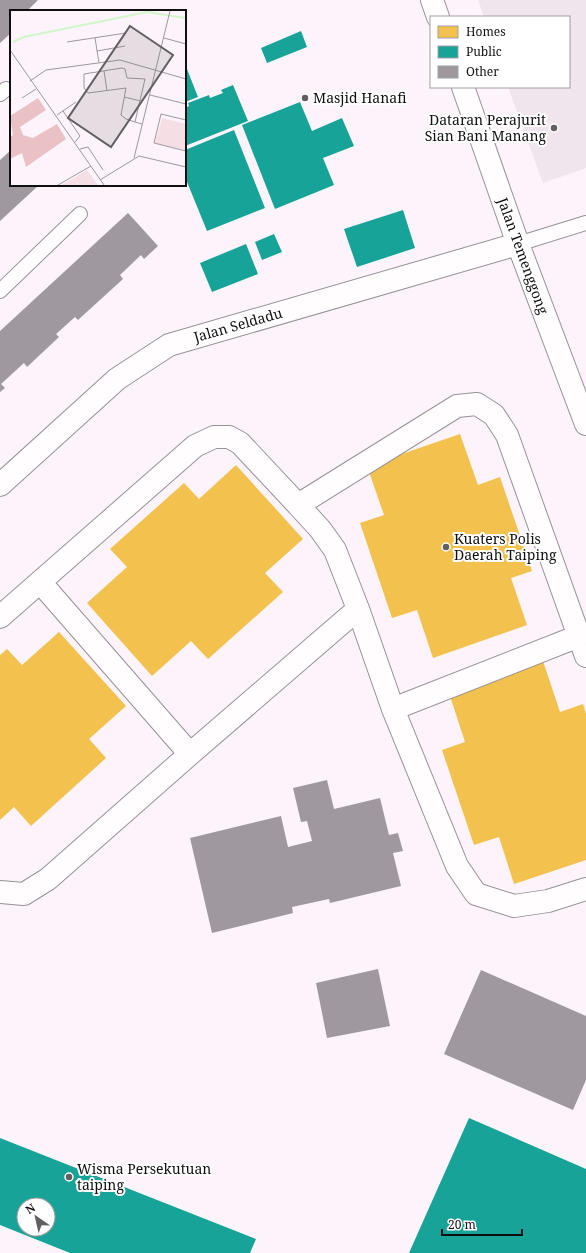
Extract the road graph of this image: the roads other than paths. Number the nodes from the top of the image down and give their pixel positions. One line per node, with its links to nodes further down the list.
1 (432, 0): 2 (street)
2 (438, 16)
3 (463, 88): 6 (street, Jalan Temenggong)
4 (80, 214): 7 (lane)
5 (586, 223): 6 (lane)
6 (518, 244): 8 (street, Jalan Temenggong); 9 (street, Jalan Seldadu)
7 (0, 291)
8 (586, 424)
9 (0, 486)
10 (298, 505): 11 (street); 12 (street); 14 (street)
11 (40, 582): 13 (street); 17 (street)
12 (358, 609): 16 (street); 17 (street)
13 (0, 617)
14 (579, 636): 15 (street); 16 (street)
15 (586, 656)
16 (393, 709): 18 (street)
17 (190, 754): 19 (street)
18 (586, 889)
19 (0, 892)

